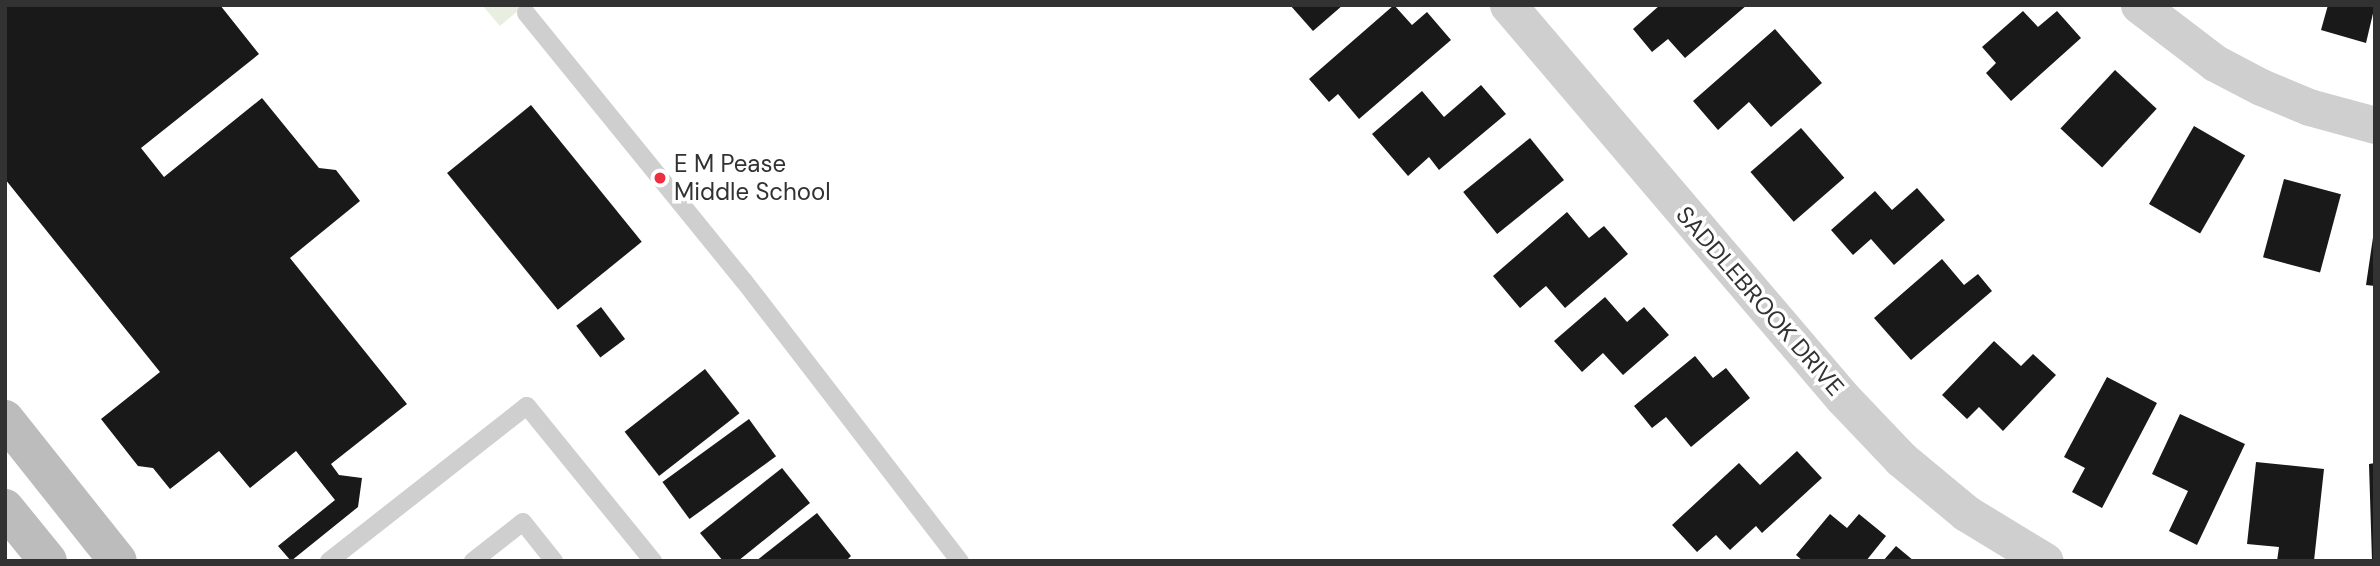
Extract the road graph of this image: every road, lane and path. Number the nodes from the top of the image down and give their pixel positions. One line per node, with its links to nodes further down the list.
1 (1508, 5): 14 (street, SADDLEBROOK DRIVE)
2 (2139, 5): 4 (street)
3 (526, 13): 13 (lane)
4 (2375, 125)
5 (9, 431): 8 (main road)
6 (5, 508): 7 (main road)
7 (47, 561)
8 (118, 561)
9 (329, 561): 12 (lane)
10 (474, 561): 11 (lane)
11 (554, 561)
12 (653, 561)
13 (960, 561)
14 (2045, 561)

